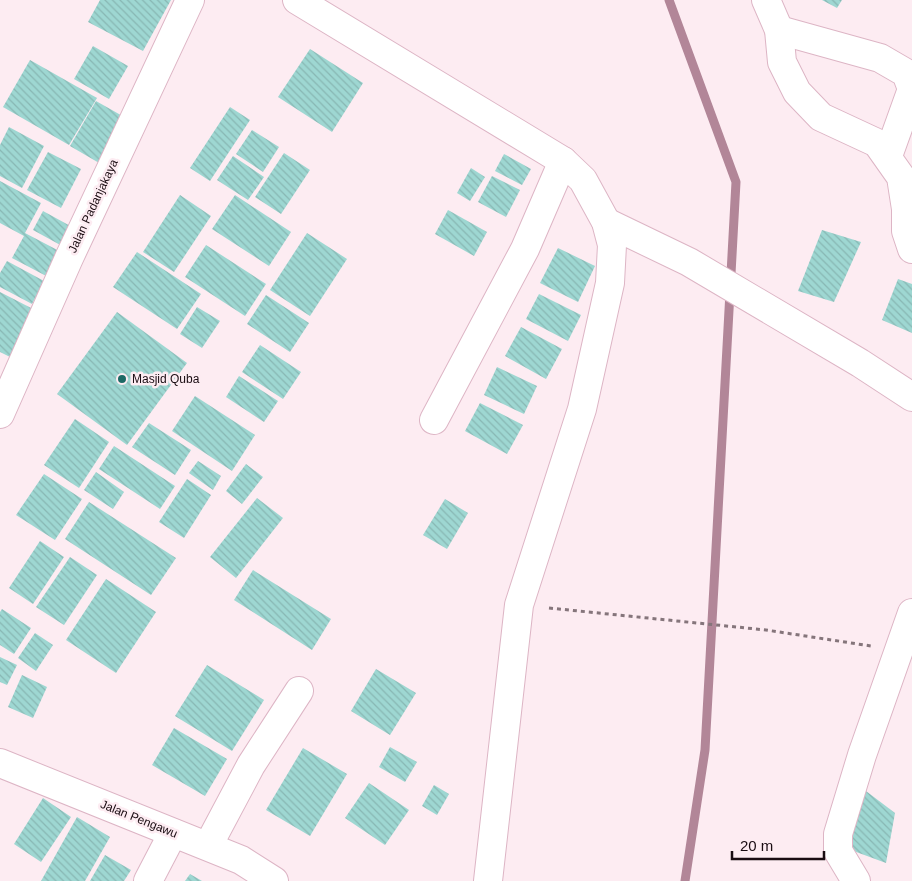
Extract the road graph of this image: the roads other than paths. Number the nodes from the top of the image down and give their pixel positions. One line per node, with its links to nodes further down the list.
1 (190, 0): 10 (street, Jalan Padanjakaya)
2 (296, 0): 6 (street)
3 (766, 0): 4 (street)
4 (779, 30): 5 (street); 5 (street)
5 (888, 156): 8 (street)
6 (563, 161): 7 (street); 11 (street)
7 (606, 222): 9 (street); 19 (street)
8 (912, 249)
9 (912, 397)
10 (0, 414)
11 (434, 420)
12 (912, 613): 20 (street)
13 (299, 691): 16 (street)
14 (0, 763): 15 (street, Jalan Pengawu)
15 (173, 833): 16 (street, Jalan Pengawu); 17 (street)
16 (208, 846): 18 (street, Jalan Pengawu)
17 (148, 881)
18 (274, 881)
19 (488, 881)
20 (856, 881)

